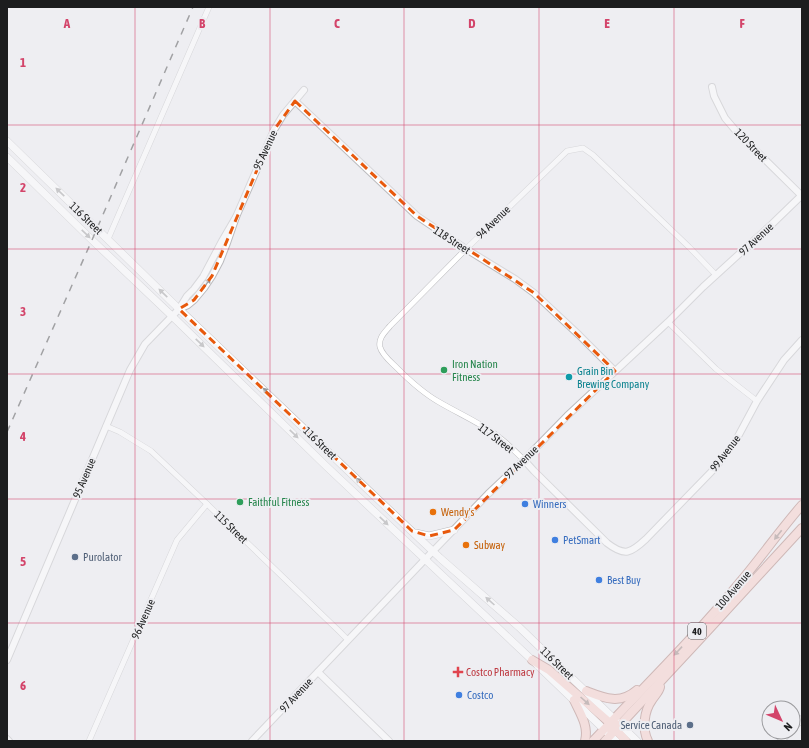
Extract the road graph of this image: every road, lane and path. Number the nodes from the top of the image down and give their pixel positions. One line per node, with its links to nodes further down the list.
1 (209, 7): 9 (street)
2 (712, 87): 8 (street, 120 Street)
3 (304, 90): 4 (street, 95 Avenue)
4 (295, 101): 10 (street, 118 Street); 12 (street, 95 Avenue)
5 (7, 140): 6 (main road, 116 Street)
6 (16, 150): 7 (street); 9 (main road, 116 Street, one-way to 6)
7 (7, 158): 13 (main road, 116 Street, one-way to 13)
8 (802, 195): 11 (street, 97 Avenue)
9 (108, 239): 12 (main road, 116 Street, one-way to 9)
10 (466, 249): 11 (street, 94 Avenue); 16 (street, 94 Avenue); 17 (street, 118 Street)
11 (716, 275): 14 (street, 97 Avenue)
12 (179, 309): 13 (street, 95 Avenue); 25 (main road, 116 Street, one-way to 12)
13 (172, 316): 19 (street, 95 Avenue); 28 (main road, 116 Street, one-way to 28)
14 (668, 322): 17 (street, 97 Avenue); 18 (street)
15 (802, 340): 18 (street, 99 Avenue)
16 (379, 343): 20 (street, 117 Street)
17 (615, 371): 20 (street, 97 Avenue)
18 (757, 401): 27 (street, 99 Avenue)
19 (106, 426): 21 (street, 115 Street); 30 (street, 95 Avenue)
20 (524, 460): 24 (street, 97 Avenue); 27 (street, 117 Street)
21 (207, 504): 29 (street, 115 Street); 42 (street, 96 Avenue)
22 (802, 505): 33 (main road, 100 Avenue / 40, one-way to 33)
23 (802, 528): 34 (main road, 100 Avenue / 40)
24 (454, 530): 25 (main road); 26 (street, 97 Avenue)
25 (412, 531): 26 (main road, 116 Street)
26 (433, 551): 28 (street, 97 Avenue); 35 (main road, 116 Street, one-way to 26)
27 (629, 552)
28 (425, 560): 29 (street, 97 Avenue); 31 (main road, 116 Street)
29 (348, 640): 32 (street, 97 Avenue)
30 (7, 660)
31 (532, 660): 36 (main road, 116 Street); 37 (main road, one-way to 37)
32 (318, 672): 43 (street, 97 Avenue); 44 (street)
33 (651, 680): 35 (main road); 37 (main road, 100 Avenue / 40)
34 (661, 680): 39 (main road, 100 Avenue / 40); 49 (main road)
35 (586, 691): 37 (main road, 116 Street)
36 (574, 700): 38 (main road, 116 Street); 45 (main road)
37 (612, 721): 38 (main road, 100 Avenue / 40); 39 (main road)
38 (604, 729): 39 (main road); 46 (main road, 100 Avenue / 40)
39 (614, 735): 47 (main road); 48 (main road)
40 (7, 739): 41 (street)
41 (9, 741)
42 (90, 741)
43 (252, 741)
44 (389, 741)
45 (585, 741)
46 (593, 741)
47 (626, 741)
48 (637, 741)
49 (648, 741)

